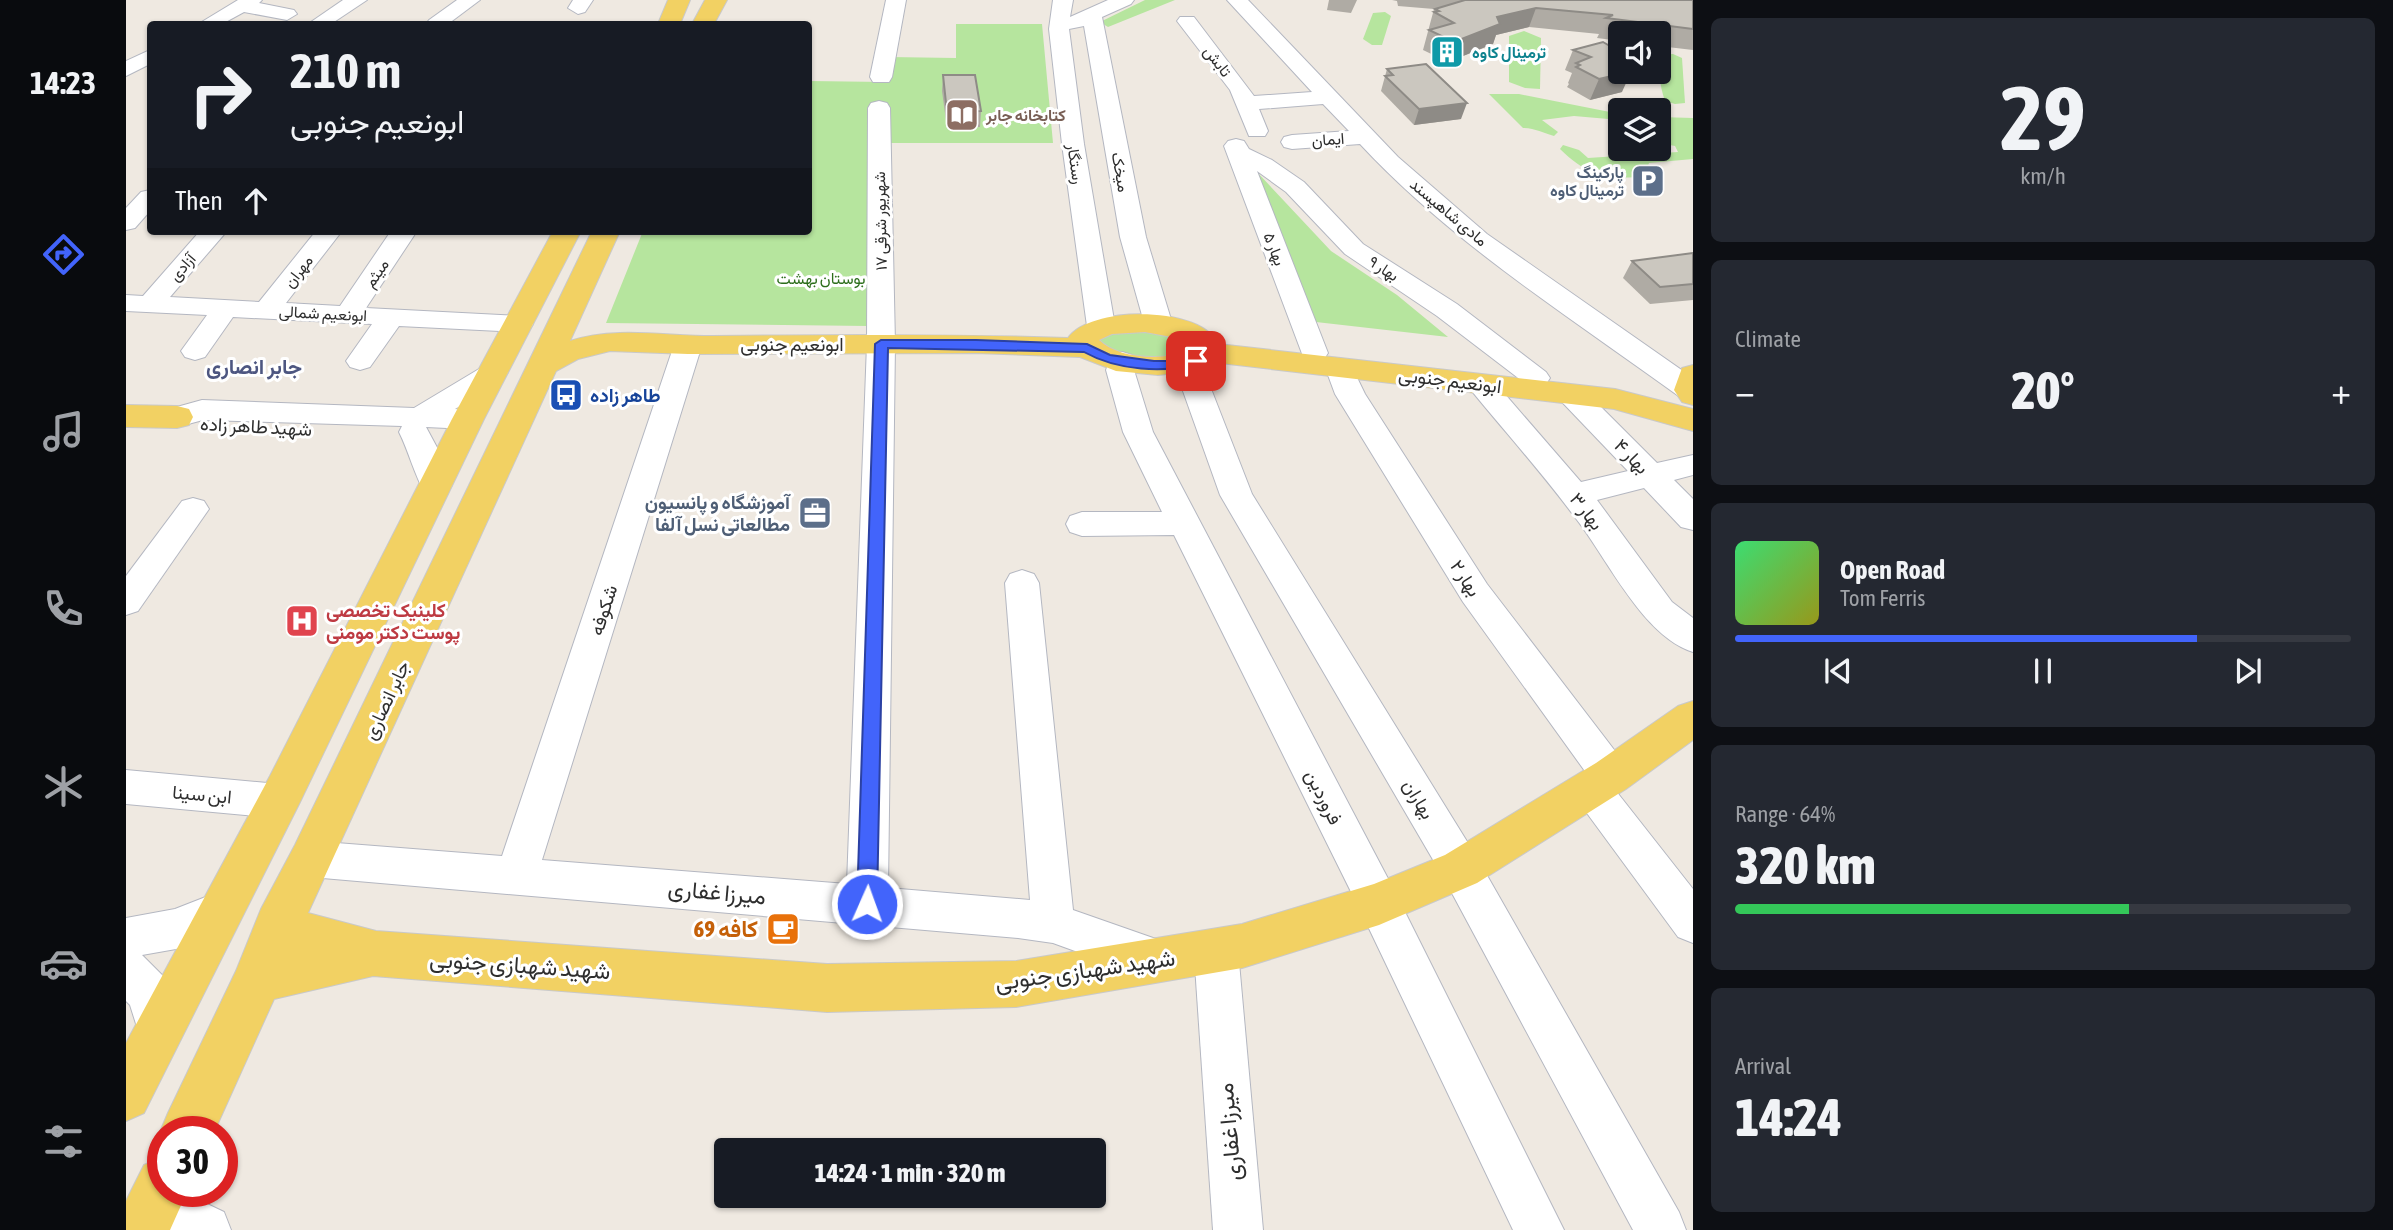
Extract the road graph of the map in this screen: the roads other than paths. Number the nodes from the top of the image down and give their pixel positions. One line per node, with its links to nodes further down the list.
1 (308, 0): 14 (street)
2 (315, 0): 13 (street)
3 (470, 0): 19 (street)
4 (679, 0): 20 (main road)
5 (688, 0): 21 (main road)
6 (710, 0): 22 (main road)
7 (716, 0): 23 (main road)
8 (896, 0): 28 (street)
9 (1063, 0): 25 (street, رستگار)
10 (1237, 0): 29 (street, مادی شاهپسند)
11 (1117, 1): 15 (street)
12 (247, 3): 14 (street); 16 (street)
13 (352, 3): 18 (street)
14 (287, 14): 17 (street)
15 (1092, 15): 25 (street); 49 (street, میخک)
16 (215, 21)
17 (275, 21)
18 (323, 21)
19 (440, 21)
20 (673, 21)
21 (674, 21)
22 (702, 21)
23 (703, 21)
24 (1187, 21): 30 (street, تابش)
25 (1059, 29): 51 (street, رستگار)
26 (147, 58): 27 (street)
27 (126, 70)
28 (881, 77)
29 (1327, 97): 30 (street); 32 (street, مادی شاهپسند)
30 (1247, 103): 34 (street, تابش)
31 (879, 107): 50 (street, ۱۷ شهریور شرقی)
32 (1365, 136): 33 (street, ایمان); 62 (street, مادی شاهپسند)
33 (1292, 142)
34 (1244, 143): 55 (street, بهار ۵); 59 (street, بهار ۹)
35 (147, 200): 36 (street)
36 (126, 223)
37 (210, 235): 42 (street, آزادی)
38 (326, 235): 44 (street, مهران)
39 (401, 235): 45 (street, میثم)
40 (565, 235): 48 (main road)
41 (604, 235): 47 (main road, جابر انصاری)
42 (138, 303): 43 (street, ابونعیم شمالی)
43 (226, 308): 44 (street, ابونعیم شمالی); 53 (street)
44 (267, 310): 45 (street, ابونعیم شمالی)
45 (348, 315): 46 (street, ابونعیم شمالی)
46 (390, 317): 48 (street, ابونعیم شمالی); 56 (street)
47 (566, 317): 50 (main road, ابونعیم جنوبی); 57 (main road, جابر انصاری)
48 (519, 324): 58 (main road)
49 (1159, 326): 51 (main road); 54 (main road)
50 (881, 339): 51 (main road, ابونعیم جنوبی); 52 (main road, ابونعیم جنوبی); 86 (street, ۱۷ شهریور شرقی)
51 (1101, 341): 54 (main road); 74 (street, فروردین)
52 (688, 345): 57 (main road, ابونعیم جنوبی); 85 (street, شکوفه)
53 (195, 351)
54 (1198, 352): 55 (main road, ابونعیم جنوبی); 84 (street, بهاران)
55 (1326, 360): 59 (main road, ابونعیم جنوبی); 60 (main road, ابونعیم جنوبی); 80 (street, بهار ۲)
56 (360, 361)
57 (544, 365): 67 (main road, جابر انصاری)
58 (494, 372): 65 (street); 66 (main road)
59 (1536, 378): 62 (main road, ابونعیم جنوبی)
60 (1481, 384): 61 (main road, ابونعیم جنوبی); 71 (street, بهار ۳)
61 (1571, 394): 62 (main road, ابونعیم جنوبی); 69 (street, بهار ۴)
62 (1692, 395)
63 (126, 416): 64 (main road)
64 (177, 416): 65 (street, شهید طاهر زاده)
65 (416, 425): 66 (street, شهید طاهر زاده); 70 (street)
66 (465, 426): 67 (main road); 70 (main road)
67 (514, 429): 83 (main road, جابر انصاری)
68 (1693, 465): 69 (street)
69 (1651, 476): 71 (street); 73 (street, بهار ۴)
70 (436, 485): 82 (main road)
71 (1574, 495): 78 (street, بهار ۳)
72 (193, 509): 77 (street)
73 (1693, 519)
74 (1185, 523): 75 (street); 87 (street, فروردین)
75 (1082, 524)
76 (1022, 583): 89 (street)
77 (126, 602)
78 (1693, 638)
79 (1690, 725): 80 (main road, شهید شهبازی جنوبی)
80 (1601, 783): 84 (main road, شهید شهبازی جنوبی); 90 (street, بهار ۲)
81 (126, 787): 82 (street, ابن سینا)
82 (278, 801): 88 (main road)
83 (311, 859): 85 (street, میرزا غفاری); 91 (main road, جابر انصاری)
84 (1461, 869): 87 (main road, شهید شهبازی جنوبی); 105 (street, بهاران)
85 (516, 876): 86 (street, میرزا غفاری)
86 (867, 904): 89 (street, میرزا غفاری)
87 (1379, 904): 93 (main road, شهید شهبازی جنوبی); 104 (street, فروردین)
88 (221, 911): 92 (street); 98 (main road)
89 (1053, 923): 95 (street, میرزا غفاری)
90 (1693, 923)
91 (278, 925): 94 (main road, شهید شهبازی جنوبی); 97 (main road, جابر انصاری)
92 (126, 938)
93 (1216, 951): 95 (main road, شهید شهبازی جنوبی); 103 (street, میرزا غفاری)
94 (376, 954): 95 (main road, شهید شهبازی جنوبی); 97 (main road, شهید شهبازی جنوبی)
95 (1158, 960)
96 (126, 970): 98 (street)
97 (258, 979): 100 (main road, جابر انصاری)
98 (159, 1030): 99 (main road)
99 (126, 1095)
100 (194, 1116)
101 (154, 1207): 102 (street)
102 (206, 1230)
103 (1238, 1230)
104 (1539, 1230)
105 (1661, 1230)

